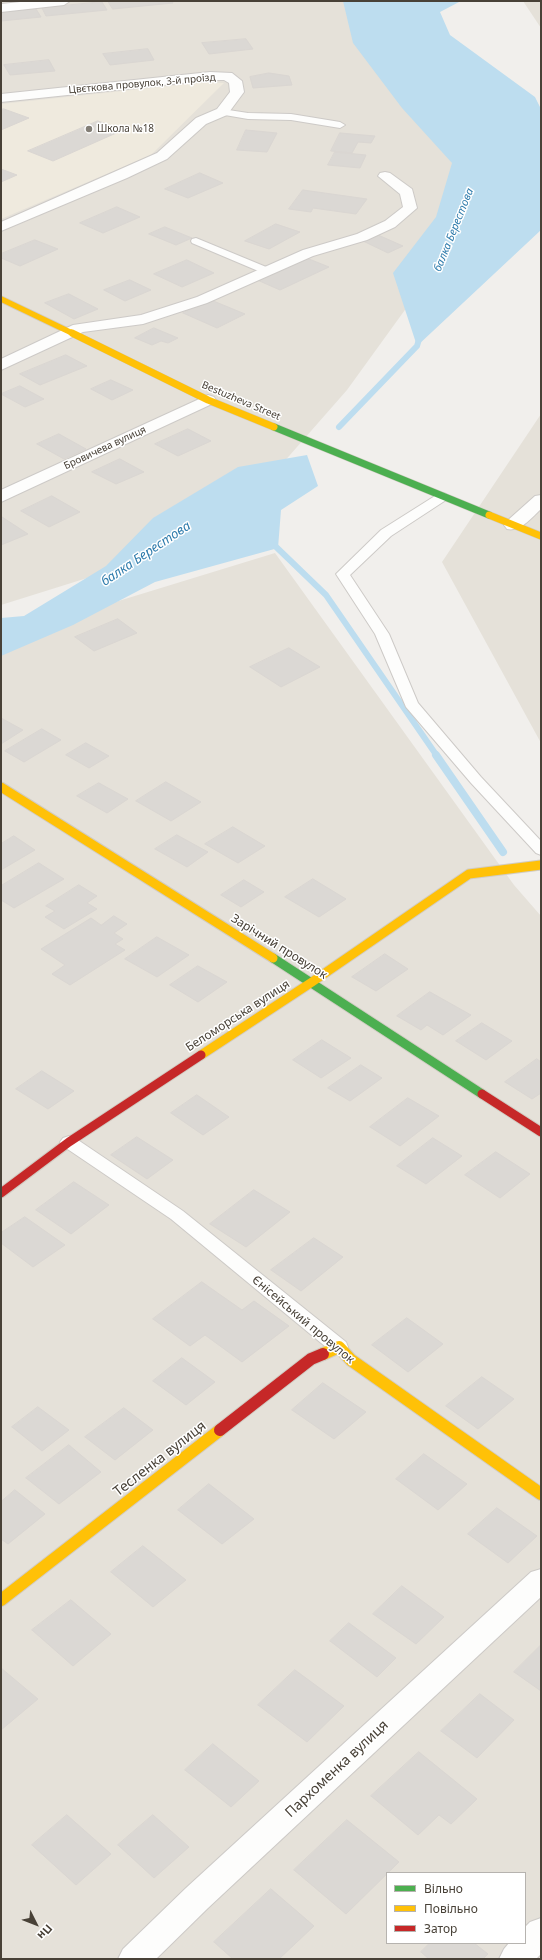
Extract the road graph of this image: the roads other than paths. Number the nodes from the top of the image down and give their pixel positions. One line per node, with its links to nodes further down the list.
1 (64, 1): 2 (street)
2 (1, 8)
3 (1, 98): 4 (street, Цвєткова провулок, 3-й проїзд)
4 (222, 112): 5 (lane); 7 (street, Цвєткова провулок, 3-й проїзд)
5 (340, 125)
6 (386, 176): 9 (street)
7 (1, 227)
8 (196, 241): 9 (lane)
9 (267, 271): 11 (street)
10 (1, 299): 11 (street, Bestuzheva Street)
11 (68, 332): 12 (street); 13 (street, Bestuzheva Street)
12 (1, 365)
13 (208, 400): 14 (street, Бровичева вулиця); 15 (street, Bestuzheva Street)
14 (1, 497)
15 (442, 497): 17 (street, Bestuzheva Street); 20 (lane)
16 (541, 500): 17 (street)
17 (513, 525): 18 (street, Bestuzheva Street)
18 (541, 536)
19 (1, 787): 22 (street, Зарічний провулок)
20 (541, 850)
21 (541, 865): 22 (street, Беломорська вулиця)
22 (312, 982): 23 (street, Зарічний провулок); 24 (street, Беломорська вулиця)
23 (541, 1132)
24 (69, 1142): 25 (street, Беломорська вулиця); 26 (lane, Єнісейський провулок)
25 (1, 1193)
26 (339, 1347): 27 (street, Єнісейський провулок); 29 (street, Тесленка вулиця)
27 (541, 1494)
28 (541, 1580): 31 (street, Пархоменка вулиця)
29 (1, 1600)
30 (541, 1932): 32 (street)
31 (134, 1959)
32 (515, 1959)

